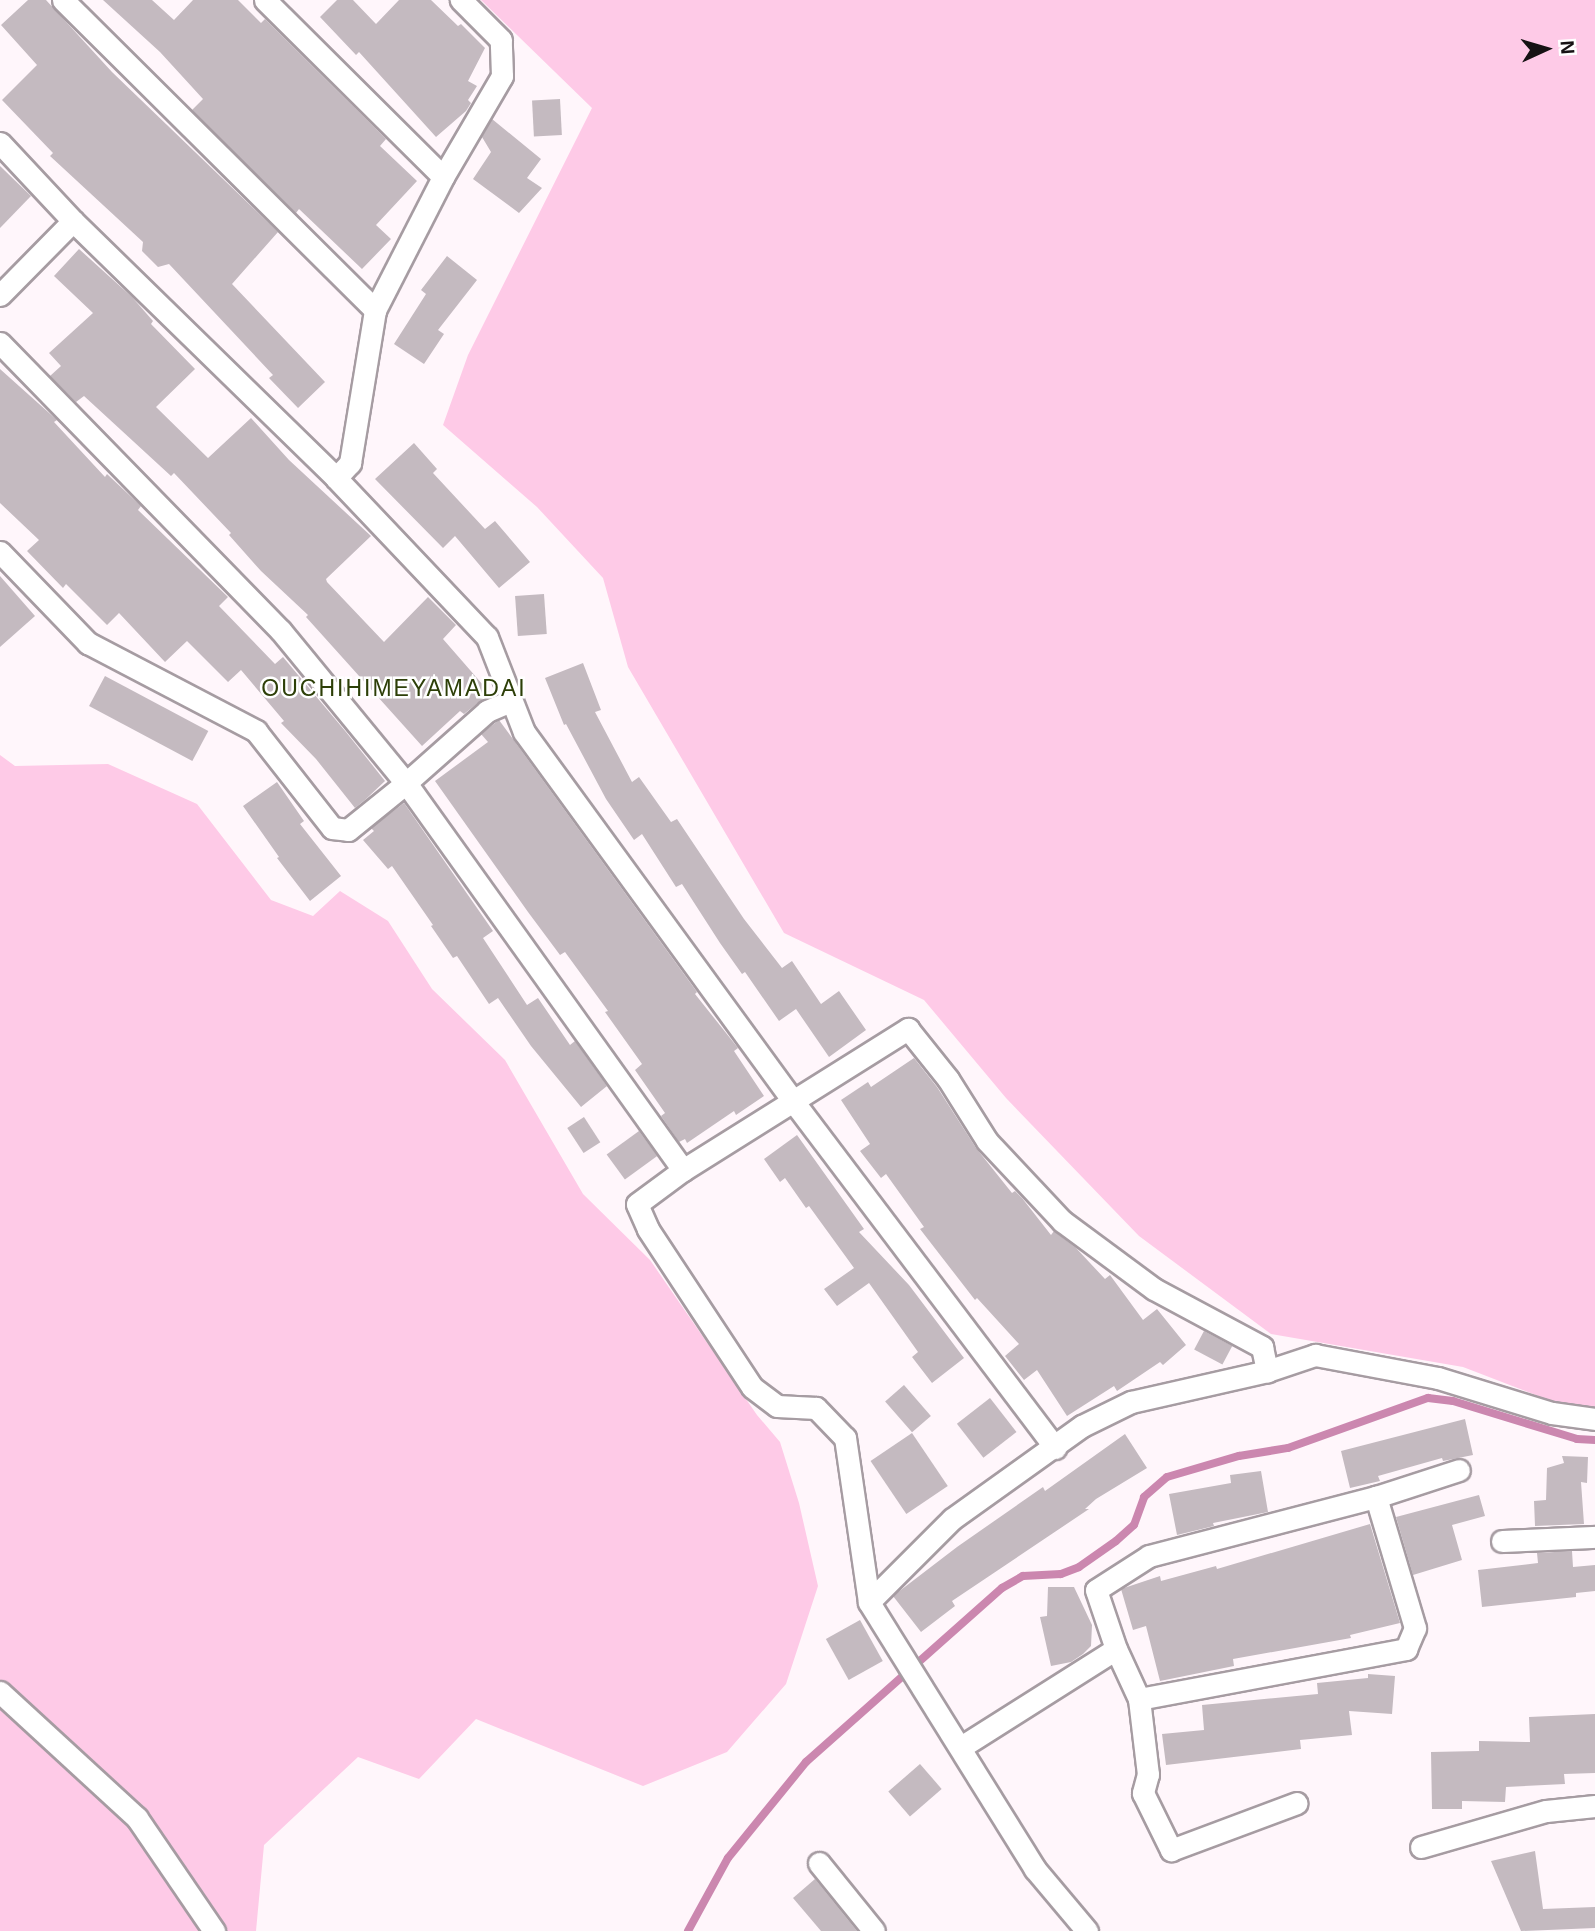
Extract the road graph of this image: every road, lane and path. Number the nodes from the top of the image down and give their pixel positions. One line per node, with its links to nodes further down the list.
1 (63, 0): 8 (street)
2 (265, 0): 5 (street)
3 (461, 0): 5 (street)
4 (0, 144): 6 (street)
5 (443, 177): 8 (street)
6 (73, 221): 7 (street); 10 (street)
7 (0, 295)
8 (375, 310): 10 (street)
9 (0, 343): 13 (street)
10 (335, 478): 12 (street)
11 (0, 552): 13 (street)
12 (511, 701): 13 (street); 14 (street)
13 (407, 783): 15 (street)
14 (793, 1101): 15 (street); 16 (street); 18 (street)
15 (683, 1170): 23 (street)
16 (1267, 1371): 17 (street); 18 (street)
17 (1595, 1419)
18 (1055, 1447): 23 (street)
19 (1459, 1471): 20 (street)
20 (1376, 1497): 24 (street); 26 (street)
21 (1595, 1537): 22 (street)
22 (1502, 1541)
23 (869, 1602): 27 (street)
24 (1116, 1650): 26 (street); 27 (street)
25 (0, 1692): 32 (street)
26 (1139, 1699): 28 (street)
27 (961, 1747): 34 (street)
28 (1297, 1803)
29 (1595, 1806): 30 (street)
30 (1421, 1847)
31 (819, 1863): 33 (street)
32 (214, 1931)
33 (874, 1931)
34 (1087, 1931)

